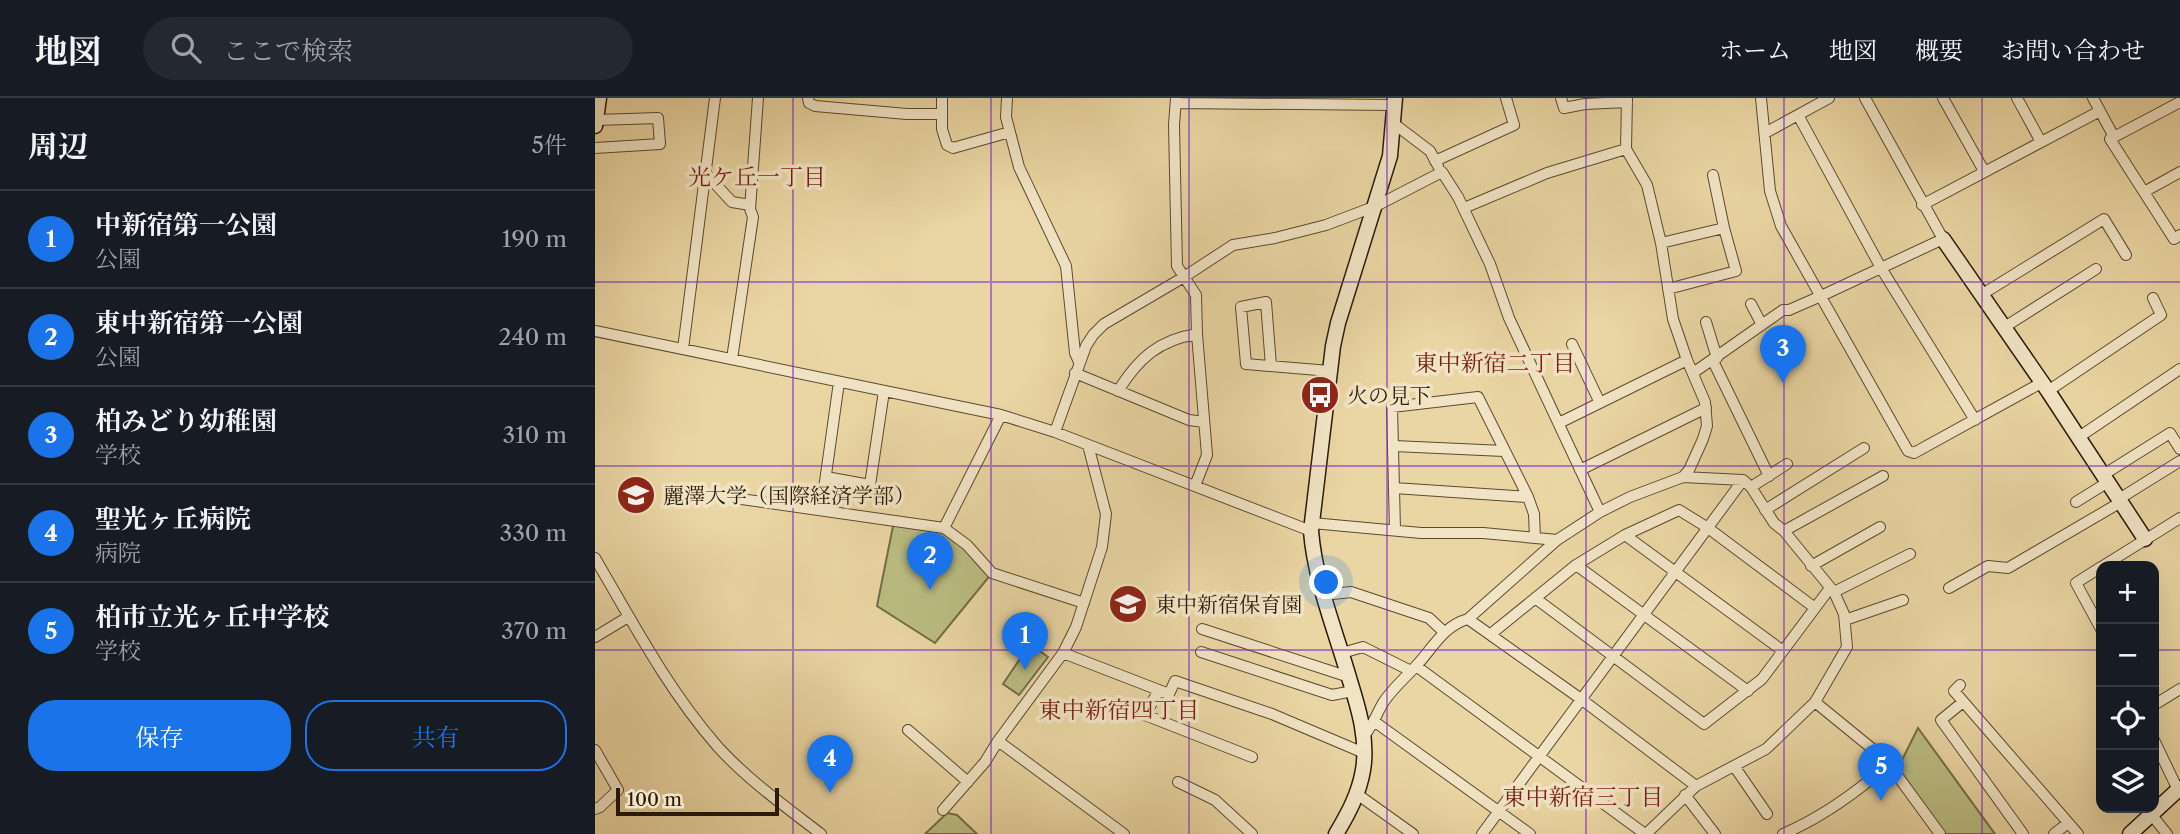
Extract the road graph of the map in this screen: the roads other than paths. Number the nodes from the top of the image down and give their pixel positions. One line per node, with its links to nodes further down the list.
1 (599, 98): 24 (street)
2 (715, 98): 36 (street)
3 (758, 98): 39 (street)
4 (808, 98): 22 (street)
5 (942, 98): 22 (street)
6 (1007, 98): 26 (street)
7 (1506, 98): 32 (street)
8 (1562, 98): 15 (street)
9 (1761, 98): 27 (street)
10 (1829, 98): 23 (street)
11 (1865, 98): 40 (street)
12 (1943, 98): 33 (street)
13 (2017, 98): 29 (street)
14 (2093, 98): 21 (street)
15 (1627, 100): 31 (street)
16 (1176, 101): 19 (street); 50 (street)
17 (1327, 101): 18 (street); 19 (street)
18 (1395, 101): 25 (street)
19 (1293, 102)
20 (2179, 104): 28 (street)
21 (2100, 111): 28 (street); 29 (street)
22 (942, 114): 26 (street)
23 (1798, 115): 27 (street); 48 (street)
24 (596, 123): 30 (street)
25 (1394, 123): 32 (street); 41 (street)
26 (1010, 132): 66 (street)
27 (1765, 134): 53 (street)
28 (2114, 137): 38 (street)
29 (2041, 142): 33 (street)
30 (595, 148)
31 (1626, 149): 42 (street); 46 (street)
32 (1435, 161): 34 (street)
33 (1984, 171): 40 (street)
34 (1442, 172): 41 (street); 42 (street)
35 (2180, 172): 38 (street)
36 (706, 174): 39 (street); 62 (street)
37 (1713, 175): 43 (street)
38 (2144, 192): 44 (street)
39 (750, 205): 63 (street)
40 (1922, 205): 45 (street)
41 (1376, 206): 50 (street); 69 (street)
42 (1464, 208): 81 (street)
43 (1724, 228): 46 (street); 51 (street)
44 (2180, 235)
45 (1943, 239): 48 (street); 52 (street)
46 (1661, 243): 51 (street)
47 (2126, 255): 52 (street)
48 (1881, 268): 53 (street); 79 (street)
49 (2096, 269): 58 (street)
50 (1184, 277): 60 (street); 66 (street)
51 (1668, 289): 65 (street)
52 (1981, 295): 58 (street)
53 (1821, 296): 57 (street); 79 (street)
54 (2153, 298): 73 (street)
55 (1751, 304): 57 (street)
56 (1706, 322): 64 (street)
57 (1762, 325): 64 (street)
58 (2003, 328): 73 (street)
59 (595, 331): 62 (street)
60 (1197, 334): 75 (street); 80 (street)
61 (1572, 344): 76 (street)
62 (683, 349): 63 (street)
63 (733, 359): 72 (street)
64 (1715, 359): 71 (street); 92 (street)
65 (1687, 360): 71 (street); 76 (street)
66 (1079, 362): 70 (street)
67 (1271, 366): 67 (street); 69 (street)
68 (2180, 369): 83 (street)
69 (1330, 370): 108 (street)
70 (1075, 373): 75 (street); 82 (street)
71 (1693, 373): 77 (street)
72 (839, 382): 74 (street); 94 (street)
73 (2045, 387): 79 (street); 83 (street)
74 (884, 391): 78 (street); 94 (street)
75 (1118, 391): 80 (street)
76 (1600, 403): 81 (street)
77 (1706, 408): 91 (street); 95 (street)
78 (1000, 415): 82 (street); 110 (street)
79 (1975, 420)
80 (1204, 422): 98 (street)
81 (1559, 423): 91 (street)
82 (1055, 432): 84 (street)
83 (2079, 437): 96 (street)
84 (1088, 444): 98 (street); 130 (street)
85 (1394, 446): 88 (street); 88 (street); 99 (street)
86 (1864, 448): 105 (street)
87 (2180, 449): 96 (street)
88 (1504, 452): 101 (street)
89 (2180, 461): 102 (street)
90 (1787, 464): 92 (street)
91 (1580, 470): 106 (street)
92 (1769, 476): 97 (street)
93 (1883, 476): 113 (street)
94 (826, 477): 104 (street)
95 (1683, 477): 97 (street); 106 (street)
96 (2105, 478): 102 (street); 103 (street)
97 (1747, 484): 105 (street); 111 (street)
98 (1195, 486): 108 (street)
99 (1394, 488): 101 (street); 112 (street)
100 (692, 492): 104 (street)
101 (1528, 496): 115 (street)
102 (2120, 500): 116 (street); 125 (street)
103 (2076, 502)
104 (821, 510): 110 (street)
105 (1765, 510): 113 (street)
106 (1600, 512): 117 (street)
107 (2180, 518): 116 (street)
108 (1311, 527): 112 (street); 127 (street)
109 (1880, 527): 122 (street)
110 (944, 528): 130 (street)
111 (1708, 528): 114 (street); 124 (street); 131 (street)
112 (1395, 530): 115 (street)
113 (1784, 531): 122 (street)
114 (1625, 535): 121 (street); 124 (street)
115 (1535, 538): 117 (street)
116 (2145, 539): 120 (street)
117 (1557, 540): 134 (street)
118 (1910, 554): 126 (street)
119 (595, 558): 133 (street)
120 (2111, 561)
121 (1576, 565): 128 (street); 132 (street)
122 (1811, 566): 126 (street)
123 (2096, 571): 136 (street)
124 (1675, 572): 132 (street); 141 (street)
125 (1949, 588)
126 (1832, 590): 131 (street); 135 (street)
127 (1324, 595): 138 (street); 144 (street)
128 (1535, 597): 139 (street); 145 (street)
129 (1903, 600): 135 (street)
130 (1084, 603): 143 (street)
131 (1815, 608): 141 (street)
132 (1643, 614): 145 (street); 151 (street)
133 (628, 617): 140 (street); 179 (street)
134 (1468, 619): 138 (street); 139 (street)
135 (1845, 620): 153 (street)
136 (2096, 620)
137 (1202, 629): 147 (street)
138 (1444, 632): 146 (street)
139 (1491, 634): 152 (street)
140 (595, 637)
141 (1783, 651): 151 (street)
142 (1201, 652): 147 (street)
143 (1063, 653): 150 (street); 159 (street)
144 (1342, 653): 146 (street); 147 (street)
145 (1613, 657): 151 (street); 152 (street)
146 (1414, 668): 156 (street); 163 (street)
147 (1351, 684): 158 (street)
148 (1960, 685): 154 (street)
149 (2180, 689): 155 (street)
150 (1159, 690): 162 (street); 164 (street)
151 (1748, 691)
152 (1581, 699): 163 (street); 169 (street)
153 (1815, 702): 165 (street); 166 (street)
154 (1963, 702): 178 (street); 190 (street)
155 (2159, 702)
156 (1375, 722): 158 (street); 175 (street)
157 (908, 730): 167 (street)
158 (1364, 736): 162 (street)
159 (998, 741): 167 (street); 180 (street)
160 (595, 750): 173 (street)
161 (2159, 750): 170 (street)
162 (1364, 753): 171 (street)
163 (1538, 755): 175 (street); 186 (street)
164 (1252, 757)
165 (1889, 764): 188 (street); 189 (street)
166 (1734, 766): 169 (street); 176 (street)
167 (968, 782): 174 (street)
168 (1178, 782): 181 (street)
169 (1696, 786): 172 (street)
170 (2179, 789): 177 (street)
171 (1357, 794): 182 (street); 183 (street)
172 (1685, 795): 186 (street); 187 (street)
173 (595, 809)
174 (943, 810)
175 (1499, 811): 184 (street); 185 (street)
176 (1767, 814)
177 (2151, 814): 193 (street); 194 (street)
178 (2068, 823): 191 (street); 192 (street)
179 (821, 834)
180 (1124, 834)
181 (1252, 834)
182 (1336, 834)
183 (1413, 834)
184 (1482, 834)
185 (1530, 834)
186 (1645, 834)
187 (1715, 834)
188 (1783, 834)
189 (1940, 834)
190 (2024, 834)
191 (2054, 834)
192 (2078, 834)
193 (2130, 834)
194 (2167, 834)

